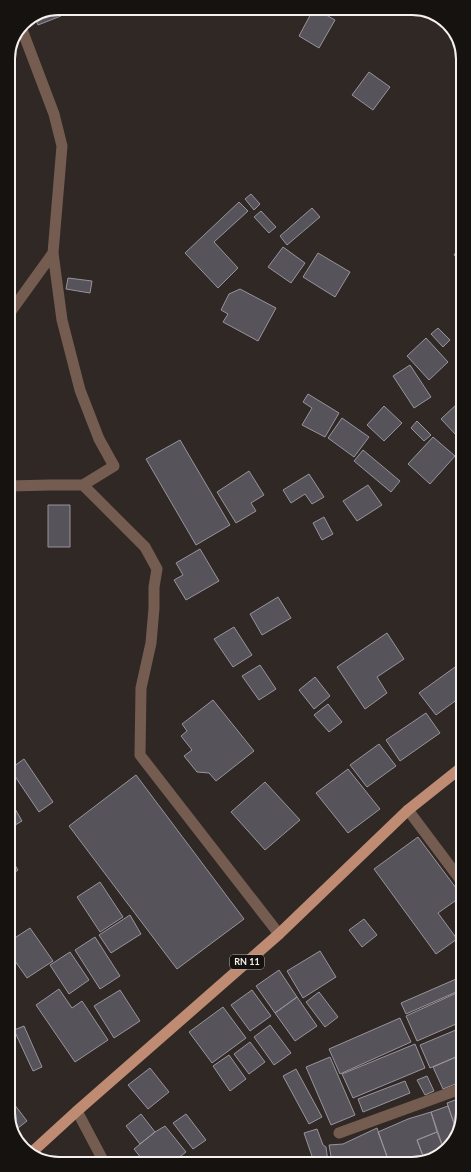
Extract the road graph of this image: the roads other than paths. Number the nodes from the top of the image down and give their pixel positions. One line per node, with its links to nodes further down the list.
1 (23, 33): 2 (street)
2 (52, 253): 3 (street); 4 (street)
3 (15, 305)
4 (83, 485): 5 (street); 9 (street)
5 (15, 486)
6 (456, 772): 7 (main road, RN 11)
7 (408, 810): 8 (street); 9 (main road, RN 11)
8 (456, 874)
9 (279, 934): 11 (main road, RN 11)
10 (456, 1091): 12 (street)
11 (77, 1111): 13 (main road, RN 11); 14 (street)
12 (339, 1133)
13 (35, 1150)
14 (101, 1157)

